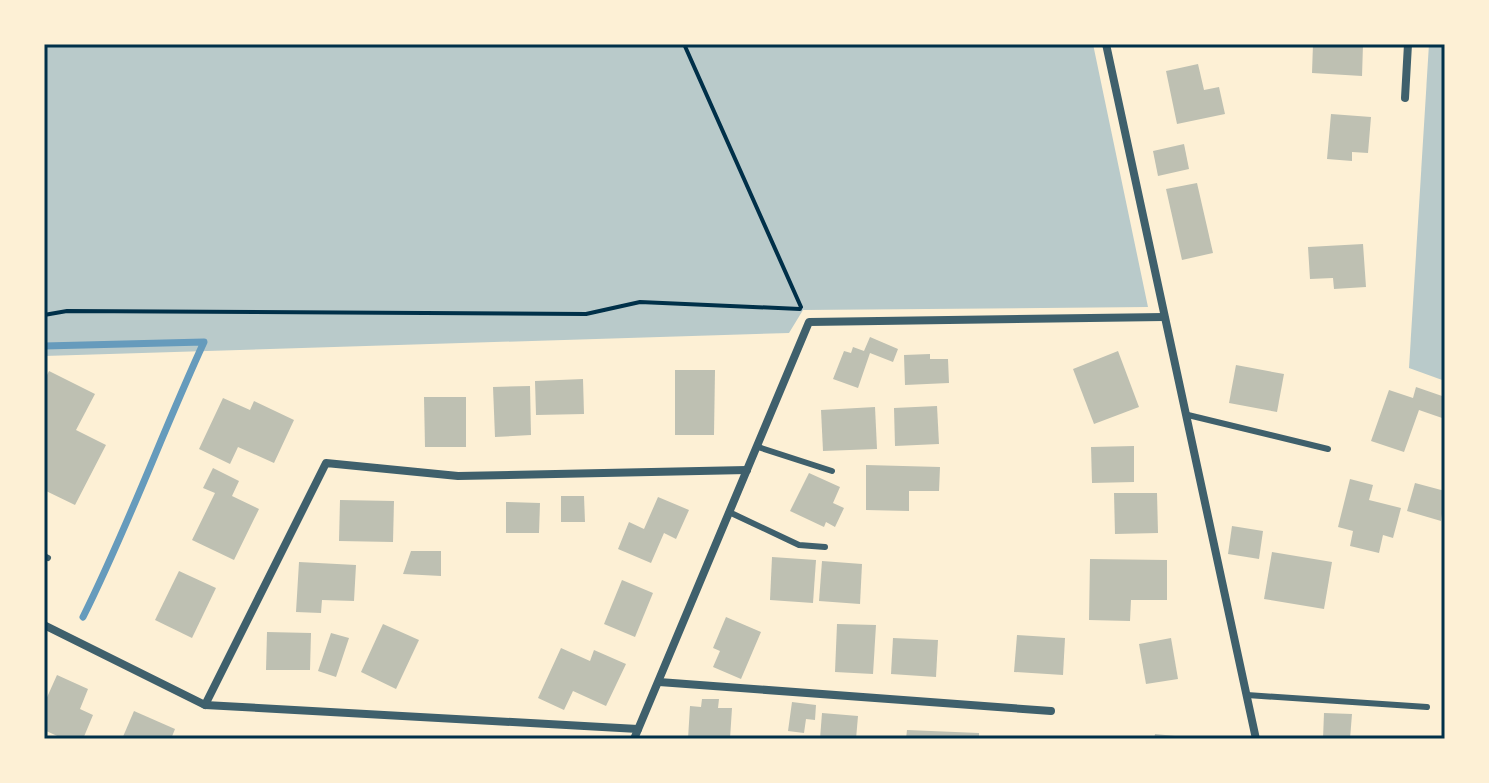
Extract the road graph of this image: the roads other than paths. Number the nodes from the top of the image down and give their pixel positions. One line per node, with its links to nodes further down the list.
1 (1106, 44): 4 (street)
2 (1408, 44): 3 (street)
3 (1405, 98)
4 (1164, 317): 5 (street); 6 (street)
5 (1188, 415): 7 (lane); 14 (street)
6 (758, 447): 8 (street); 9 (lane)
7 (1328, 449)
8 (747, 470): 10 (street); 15 (street)
9 (832, 471)
10 (729, 512): 11 (lane); 13 (street)
11 (825, 547)
12 (44, 625): 15 (street)
13 (659, 682): 17 (street); 18 (street)
14 (1247, 695): 16 (lane); 20 (street)
15 (205, 705): 18 (street)
16 (1427, 707)
17 (1051, 711)
18 (638, 729): 19 (street)
19 (634, 739)
20 (1256, 739)

